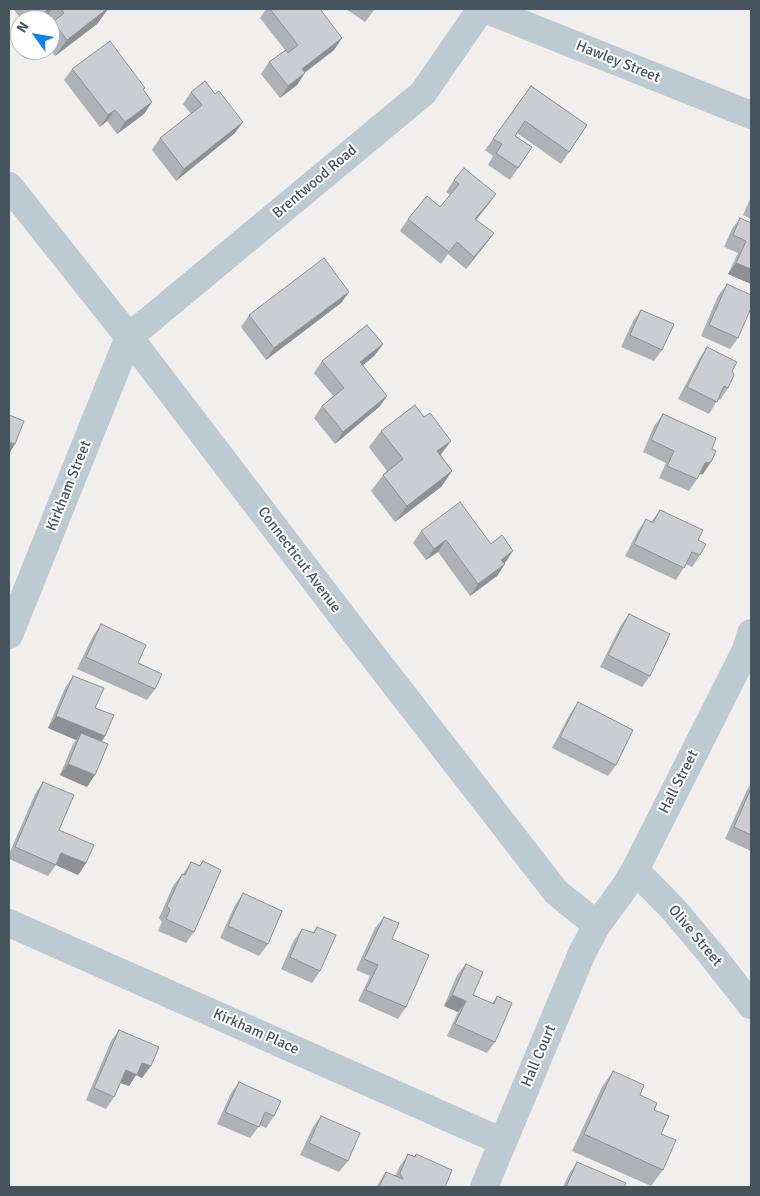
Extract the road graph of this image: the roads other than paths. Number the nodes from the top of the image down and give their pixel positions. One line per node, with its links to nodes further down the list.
1 (483, 9): 2 (street, Hawley Street); 4 (street, Brentwood Road)
2 (751, 115)
3 (9, 186): 4 (street, Connecticut Avenue)
4 (129, 337): 6 (street, Kirkham Street); 9 (street, Connecticut Avenue)
5 (751, 633): 7 (street, Hall Street)
6 (9, 635)
7 (635, 870): 9 (street, Hall Street); 10 (street, Olive Street)
8 (9, 923): 11 (street, Kirkham Place)
9 (597, 925): 11 (street, Hall Court)
10 (751, 1005)
11 (503, 1142): 12 (street, Hall Court)
12 (484, 1187)

